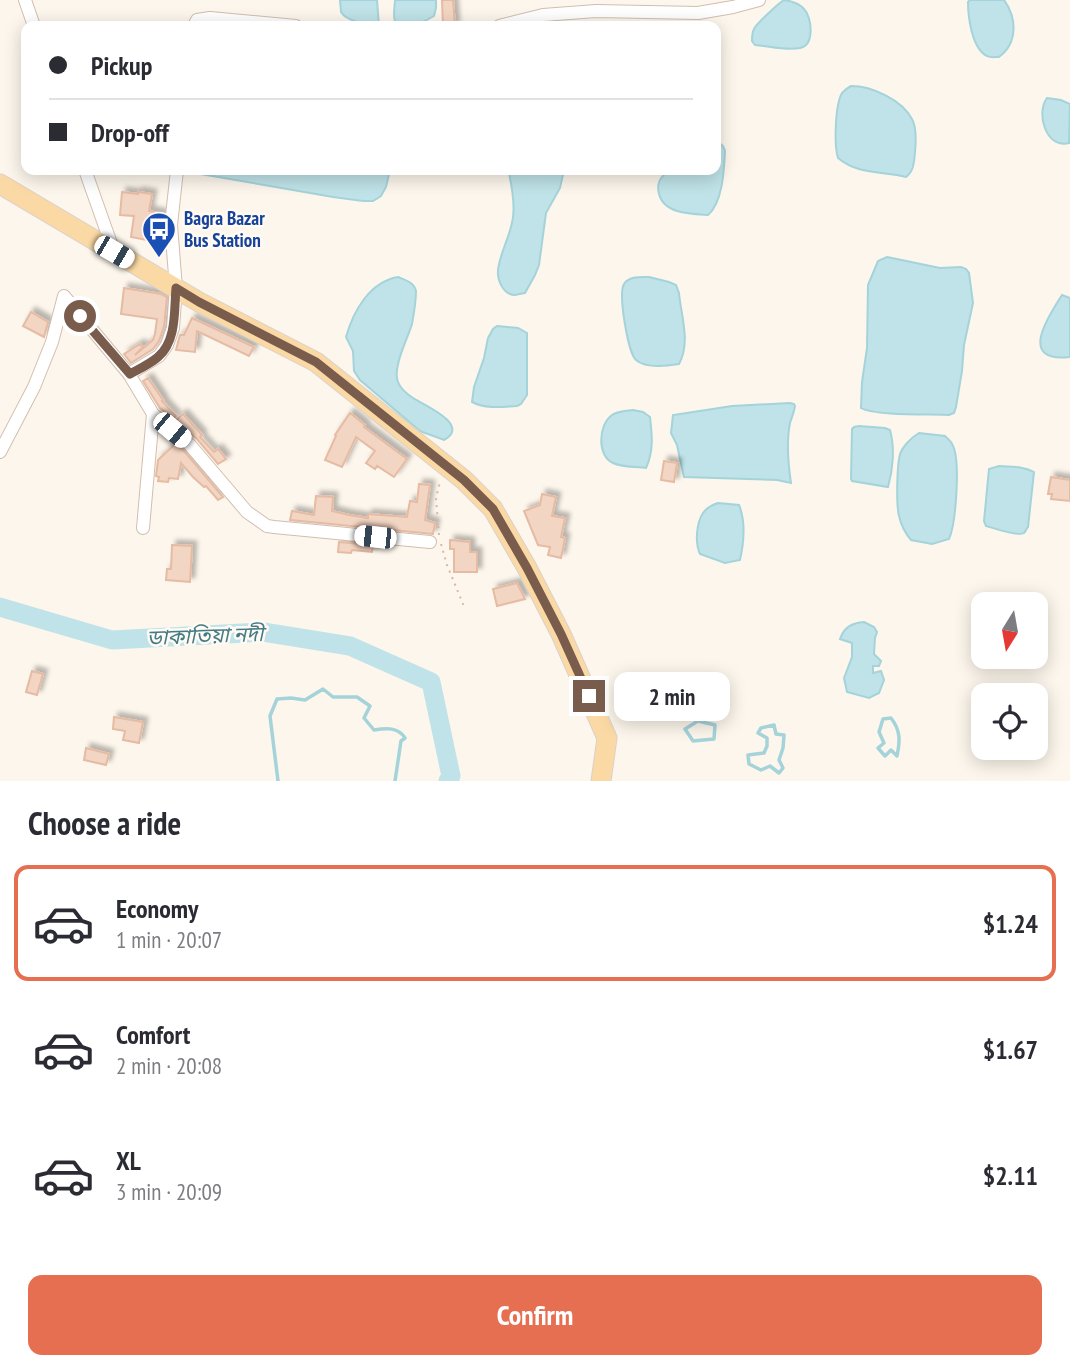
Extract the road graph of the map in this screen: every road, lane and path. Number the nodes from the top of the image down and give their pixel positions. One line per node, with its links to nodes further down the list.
1 (24, 0): 3 (street)
2 (758, 0): 6 (street)
3 (32, 21)
4 (196, 21): 5 (street)
5 (242, 21)
6 (519, 21)
7 (87, 175): 10 (street)
8 (176, 175): 11 (street)
9 (0, 184): 10 (main road)
10 (114, 252): 11 (main road)
11 (176, 288): 12 (street); 15 (main road)
12 (130, 374): 13 (street); 14 (street)
13 (153, 414): 16 (street); 17 (street)
14 (0, 452)
15 (444, 464): 18 (path); 19 (main road)
16 (143, 528)
17 (430, 542)
18 (466, 609)
19 (601, 781)

